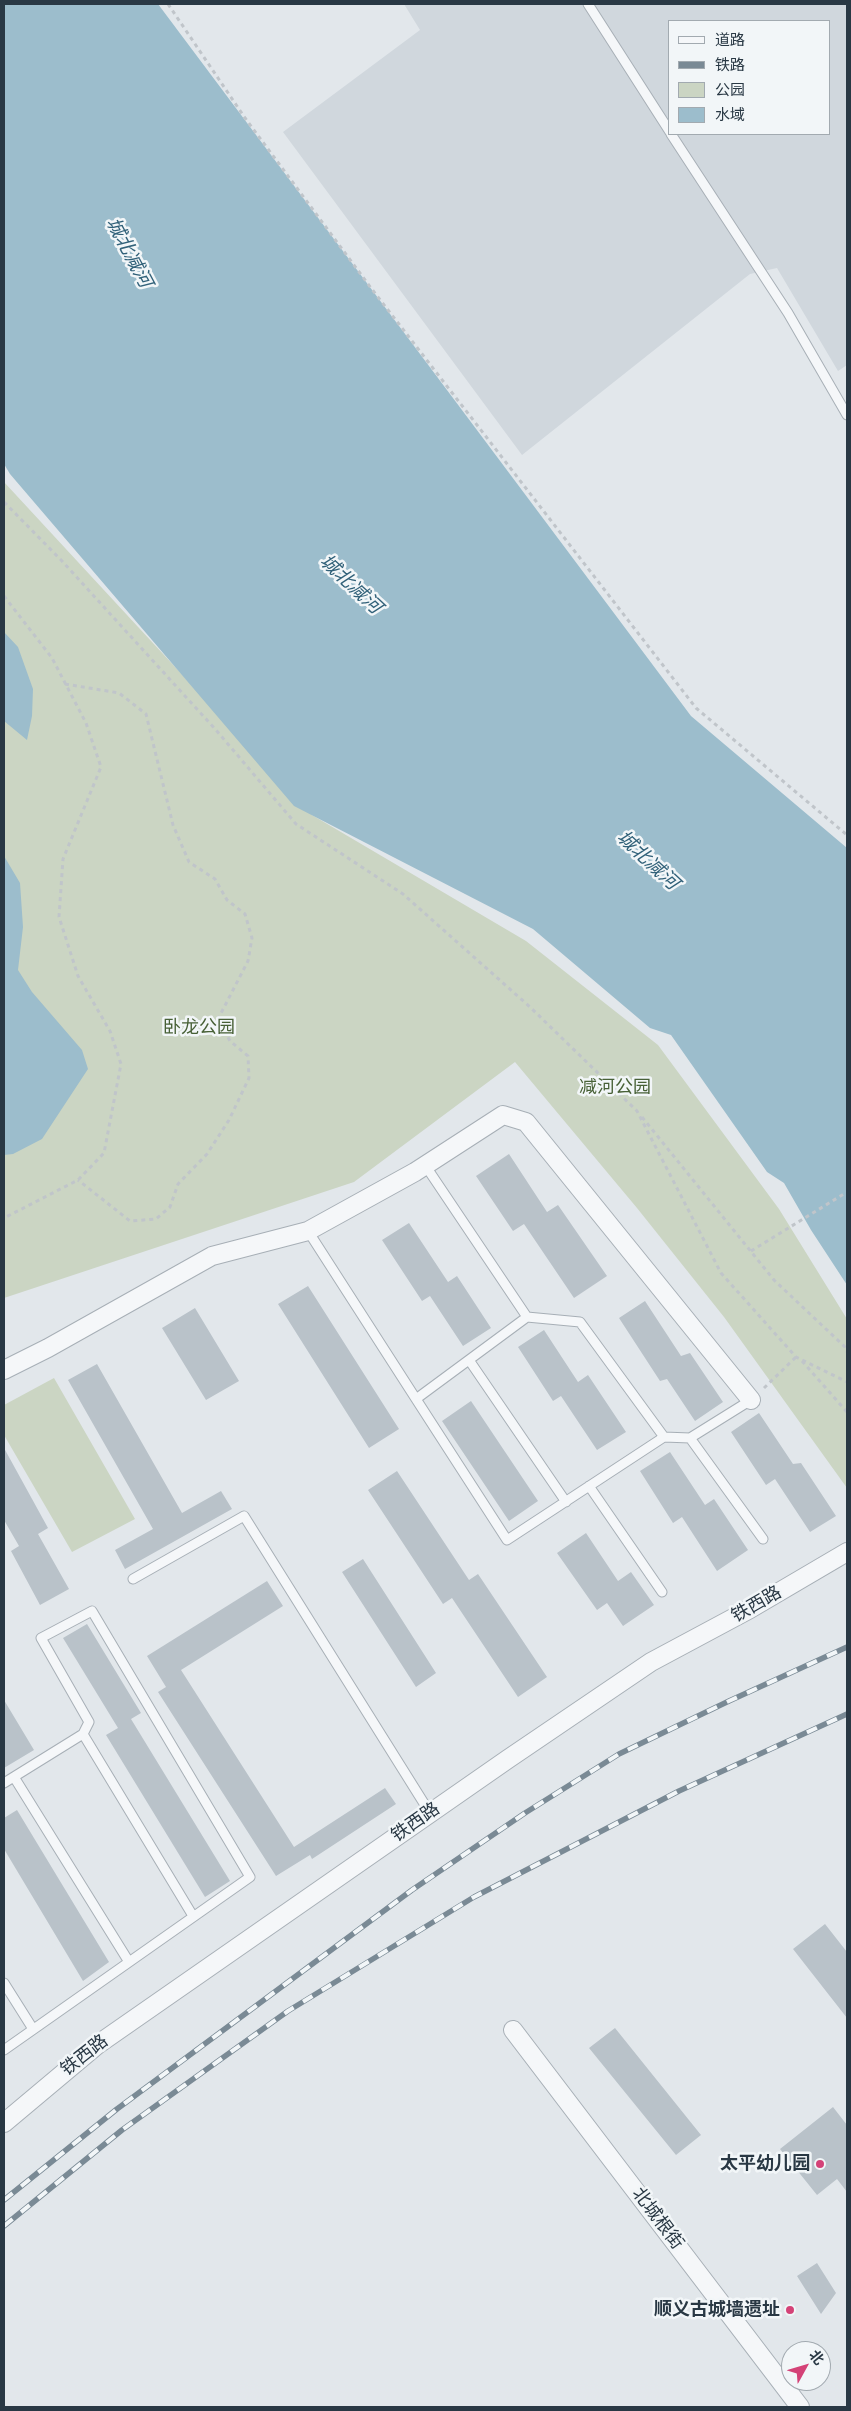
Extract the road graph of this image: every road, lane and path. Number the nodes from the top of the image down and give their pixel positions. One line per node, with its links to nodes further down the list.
1 (168, 4): 9 (path)
2 (588, 4): 3 (lane)
3 (668, 130)
4 (671, 135): 5 (lane)
5 (847, 415)
6 (4, 502): 10 (path)
7 (4, 596): 8 (path)
8 (65, 684): 12 (path); 12 (path)
9 (847, 835)
10 (637, 1111): 16 (path); 19 (path)
11 (425, 1165): 15 (street); 17 (lane); 24 (street)
12 (78, 1180): 14 (path)
13 (847, 1192): 16 (path)
14 (4, 1218)
15 (308, 1231): 21 (street); 23 (lane)
16 (751, 1251): 18 (path)
17 (528, 1317): 20 (lane); 26 (lane)
18 (847, 1352)
19 (798, 1357): 22 (path); 24 (path); 25 (path)
20 (469, 1360): 23 (lane); 29 (lane)
21 (4, 1370)
22 (847, 1382)
23 (416, 1399): 29 (lane)
24 (751, 1400): 27 (lane)
25 (847, 1412)
26 (664, 1437): 27 (lane); 28 (lane)
27 (690, 1438): 30 (lane)
28 (589, 1486): 29 (lane); 33 (lane)
29 (566, 1502)
30 (763, 1539)
31 (847, 1552): 37 (street, 铁西路)
32 (133, 1579): 37 (lane)
33 (662, 1592)
34 (83, 1734): 35 (lane); 38 (lane); 38 (lane)
35 (14, 1777): 36 (lane); 39 (lane)
36 (4, 1783)
37 (430, 1813): 44 (street, 铁西路)
38 (193, 1916): 39 (lane)
39 (129, 1962): 41 (lane)
40 (4, 1984): 41 (lane)
41 (33, 2029): 43 (lane)
42 (513, 2030): 45 (street, 北城根街)
43 (4, 2050)
44 (4, 2123)
45 (800, 2407)

